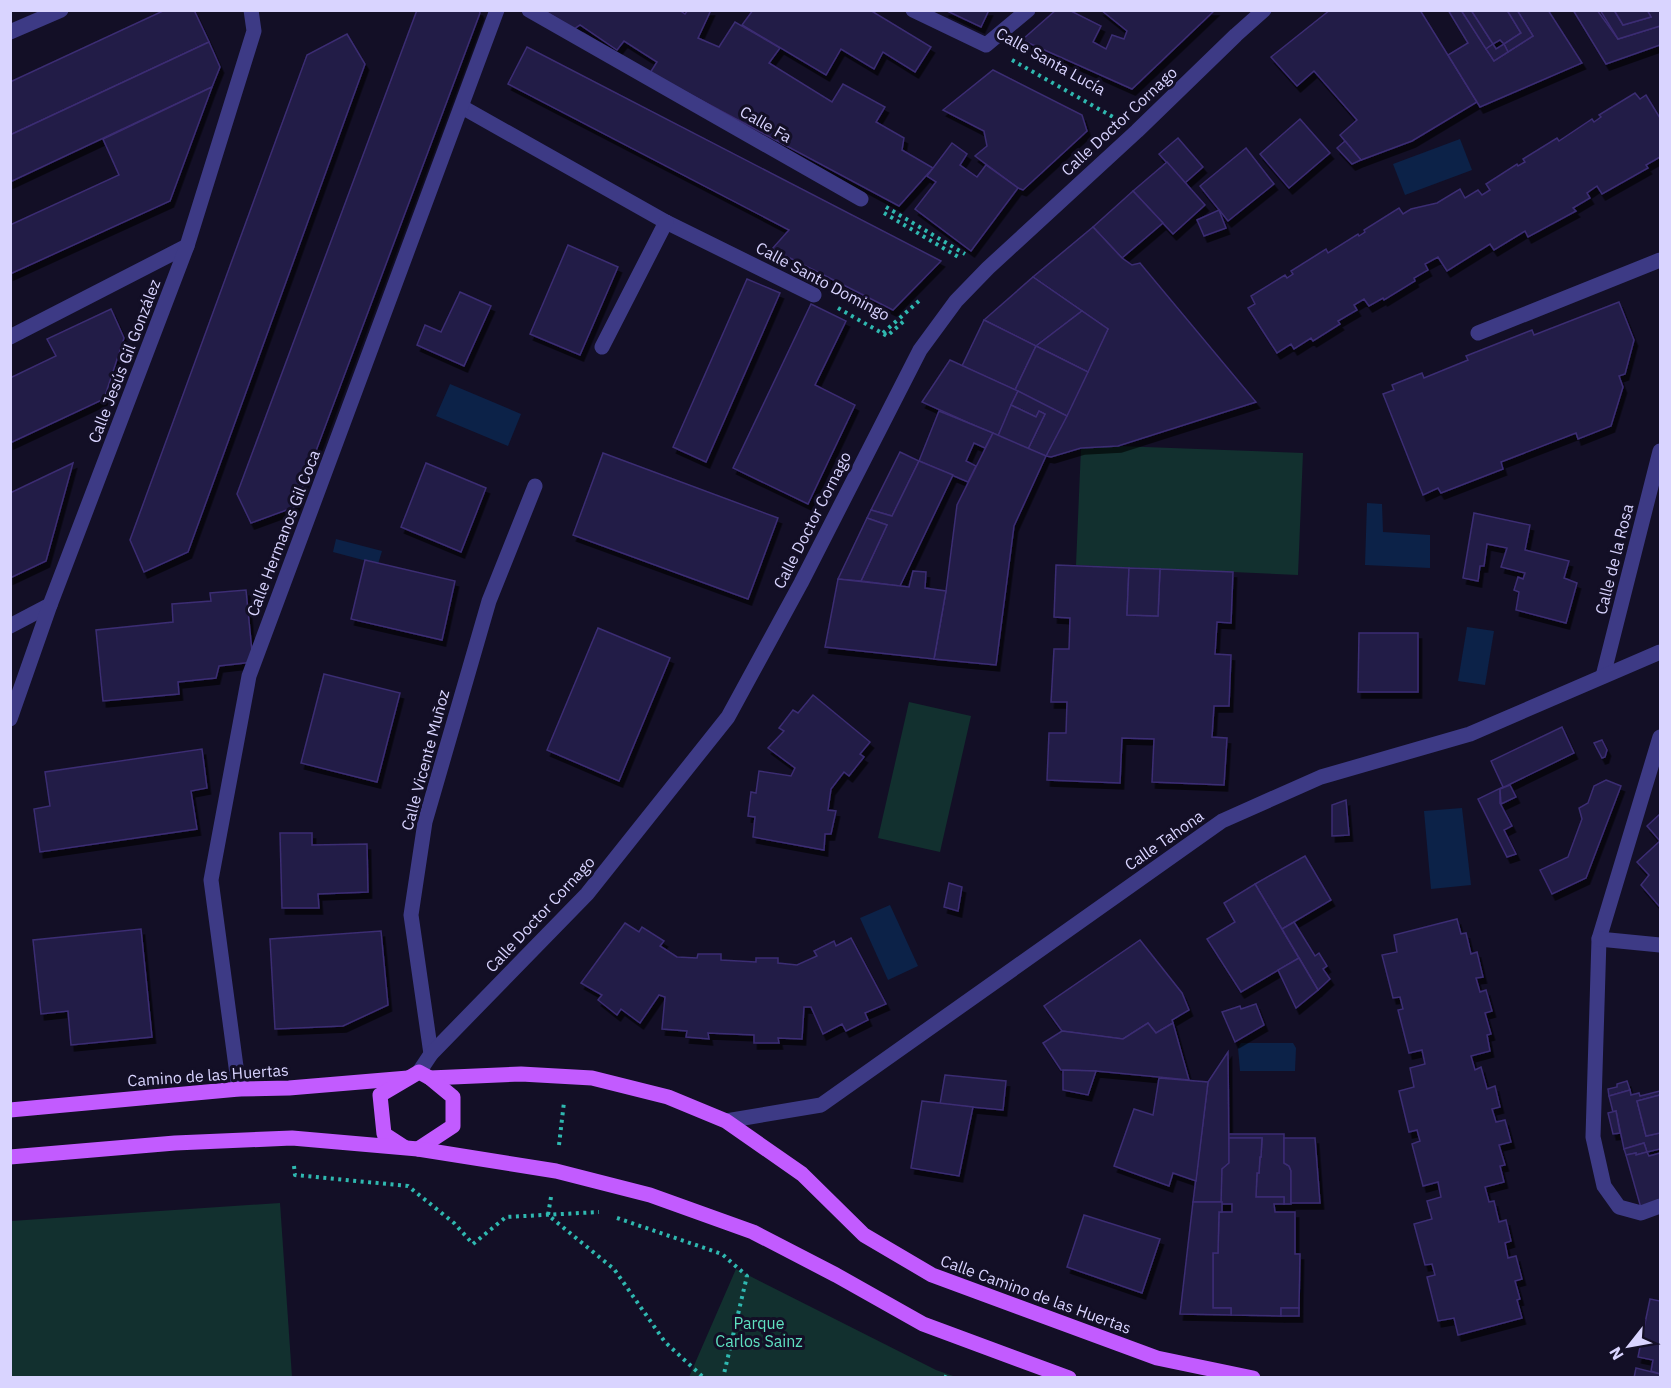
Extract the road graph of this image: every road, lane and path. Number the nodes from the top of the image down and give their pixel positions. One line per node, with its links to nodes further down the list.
1 (61, 10): 8 (street)
2 (251, 10): 14 (street, Calle Jesús Gil González)
3 (497, 10): 10 (street, Calle Hermanos Gil Coca)
4 (529, 10): 12 (street, Calle Fa)
5 (913, 10): 9 (street, Calle Santa Lucía)
6 (1028, 10): 9 (street)
7 (1264, 10): 11 (street, Calle Doctor Cornago)
8 (10, 32)
9 (986, 45): 11 (path, Calle Santa Lucía)
10 (462, 107): 13 (street, Calle Santo Domingo); 35 (street, Calle Hermanos Gil Coca)
11 (1137, 131): 16 (street, Calle Doctor Cornago)
12 (861, 199): 16 (path)
13 (666, 222): 17 (street, Calle Santo Domingo); 21 (street)
14 (187, 246): 20 (street); 24 (street, Calle Jesús Gil González)
15 (1660, 260): 19 (street)
16 (986, 270): 18 (street, Calle Doctor Cornago)
17 (814, 295): 18 (path, Calle Santo Domingo)
18 (952, 307): 32 (street, Calle Doctor Cornago)
19 (1478, 333)
20 (10, 337)
21 (602, 347)
22 (1660, 451): 27 (street, Calle de la Rosa)
23 (535, 486): 32 (street, Calle Vicente Muñoz)
24 (50, 605): 25 (street); 28 (street, Calle Jesús Gil González)
25 (10, 626)
26 (1660, 652): 27 (street, Calle Tahona)
27 (1603, 676): 37 (street, Calle Tahona)
28 (10, 719)
29 (1660, 737): 30 (street)
30 (1599, 939): 31 (street); 42 (street)
31 (1660, 945)
32 (431, 1054): 33 (street, Calle Doctor Cornago)
33 (419, 1076): 34 (main road, Calle Camino de las Huertas); 35 (main road, Camino de las Huertas); 39 (main road); 39 (main road)
34 (568, 1077): 37 (main road, Calle Camino de las Huertas); 41 (path)
35 (239, 1089): 36 (main road, Camino de las Huertas)
36 (10, 1110)
37 (726, 1121): 49 (main road, Calle Camino de las Huertas)
38 (292, 1138): 39 (main road); 40 (main road); 44 (path)
39 (412, 1149): 41 (main road)
40 (10, 1157)
41 (556, 1171): 44 (path); 48 (main road)
42 (1660, 1206)
43 (601, 1212): 44 (path)
44 (548, 1215): 46 (path)
45 (612, 1216): 47 (path)
46 (704, 1377)
47 (723, 1377)
48 (1069, 1377)
49 (1253, 1377)

